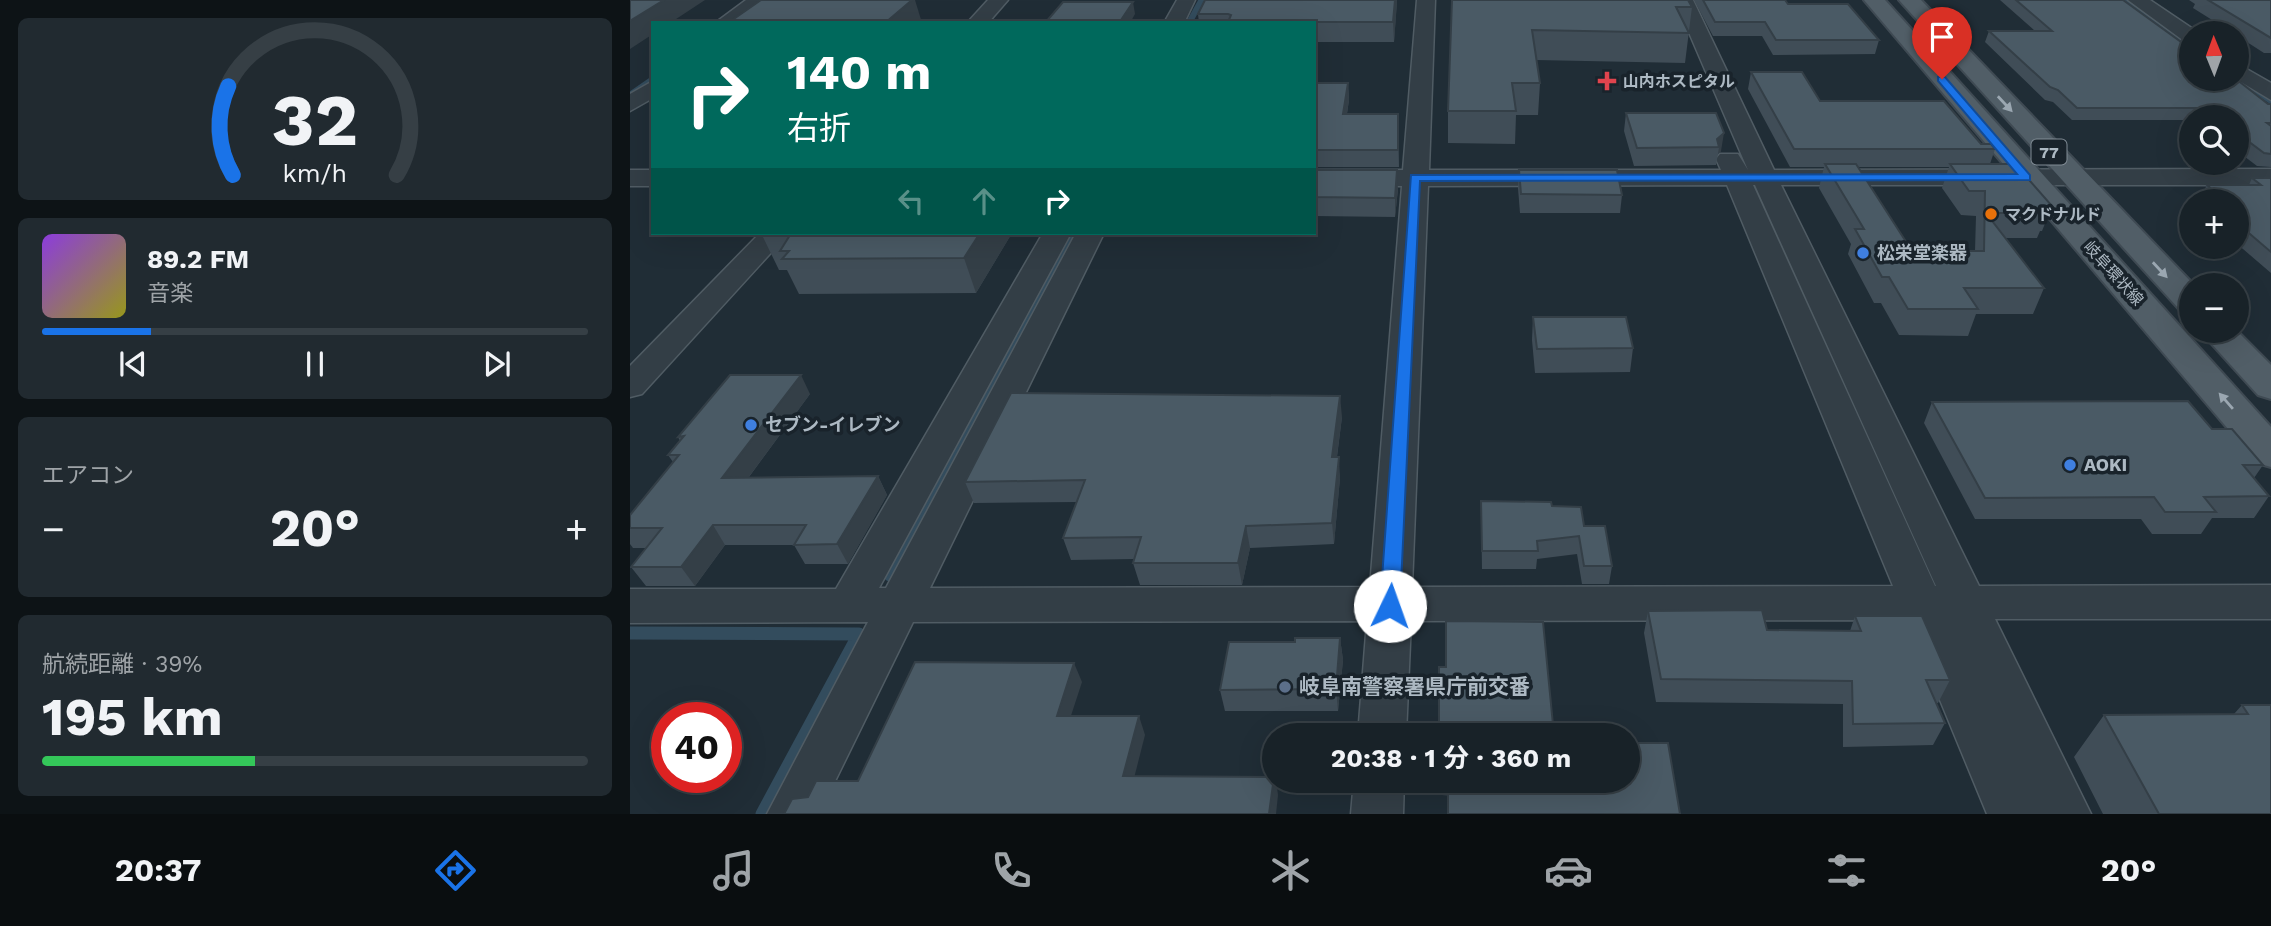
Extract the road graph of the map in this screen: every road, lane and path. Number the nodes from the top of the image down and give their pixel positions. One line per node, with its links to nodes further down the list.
1 (758, 0): 12 (street)
2 (778, 0): 13 (street)
3 (999, 0): 14 (street)
4 (1186, 0): 15 (street)
5 (1426, 0): 33 (street)
6 (1664, 0): 26 (street)
7 (1684, 0): 26 (street)
8 (1874, 0): 27 (main road, 岐阜環状線 / 77)
9 (1909, 0): 28 (main road, 岐阜環状線 / 77, one-way to 28)
10 (2118, 0): 17 (street)
11 (2137, 0): 16 (street)
12 (728, 21)
13 (749, 21)
14 (979, 21)
15 (1175, 21)
16 (2179, 29)
17 (2179, 43)
18 (651, 73): 20 (street)
19 (2249, 78): 23 (street)
20 (630, 88)
21 (651, 89): 24 (street)
22 (2245, 91): 25 (street)
23 (2271, 93)
24 (630, 104)
25 (2271, 109)
26 (1750, 177): 27 (street); 33 (street); 43 (street); 44 (street)
27 (2026, 177): 28 (street); 41 (main road, 岐阜環状線 / 77, one-way to 27)
28 (2073, 177): 29 (street); 37 (main road, 岐阜環状線 / 77, one-way to 37)
29 (2271, 177)
30 (630, 178): 31 (street)
31 (651, 178)
32 (1316, 178): 33 (street)
33 (1415, 178): 48 (street)
34 (773, 235): 39 (street)
35 (1056, 235): 46 (street)
36 (1089, 235): 47 (street)
37 (2179, 289)
38 (2229, 343): 40 (main road)
39 (630, 386)
40 (2271, 387)
41 (2271, 453)
42 (2271, 602): 44 (street)
43 (1920, 603): 44 (street); 48 (street); 53 (street)
44 (1964, 604): 54 (street)
45 (630, 606): 46 (street)
46 (848, 606): 47 (street)
47 (899, 606): 48 (street); 51 (street)
48 (1390, 606): 49 (street)
49 (1383, 723)
50 (1378, 793): 52 (street)
51 (793, 814)
52 (1377, 814)
53 (2013, 814)
54 (2065, 814)

